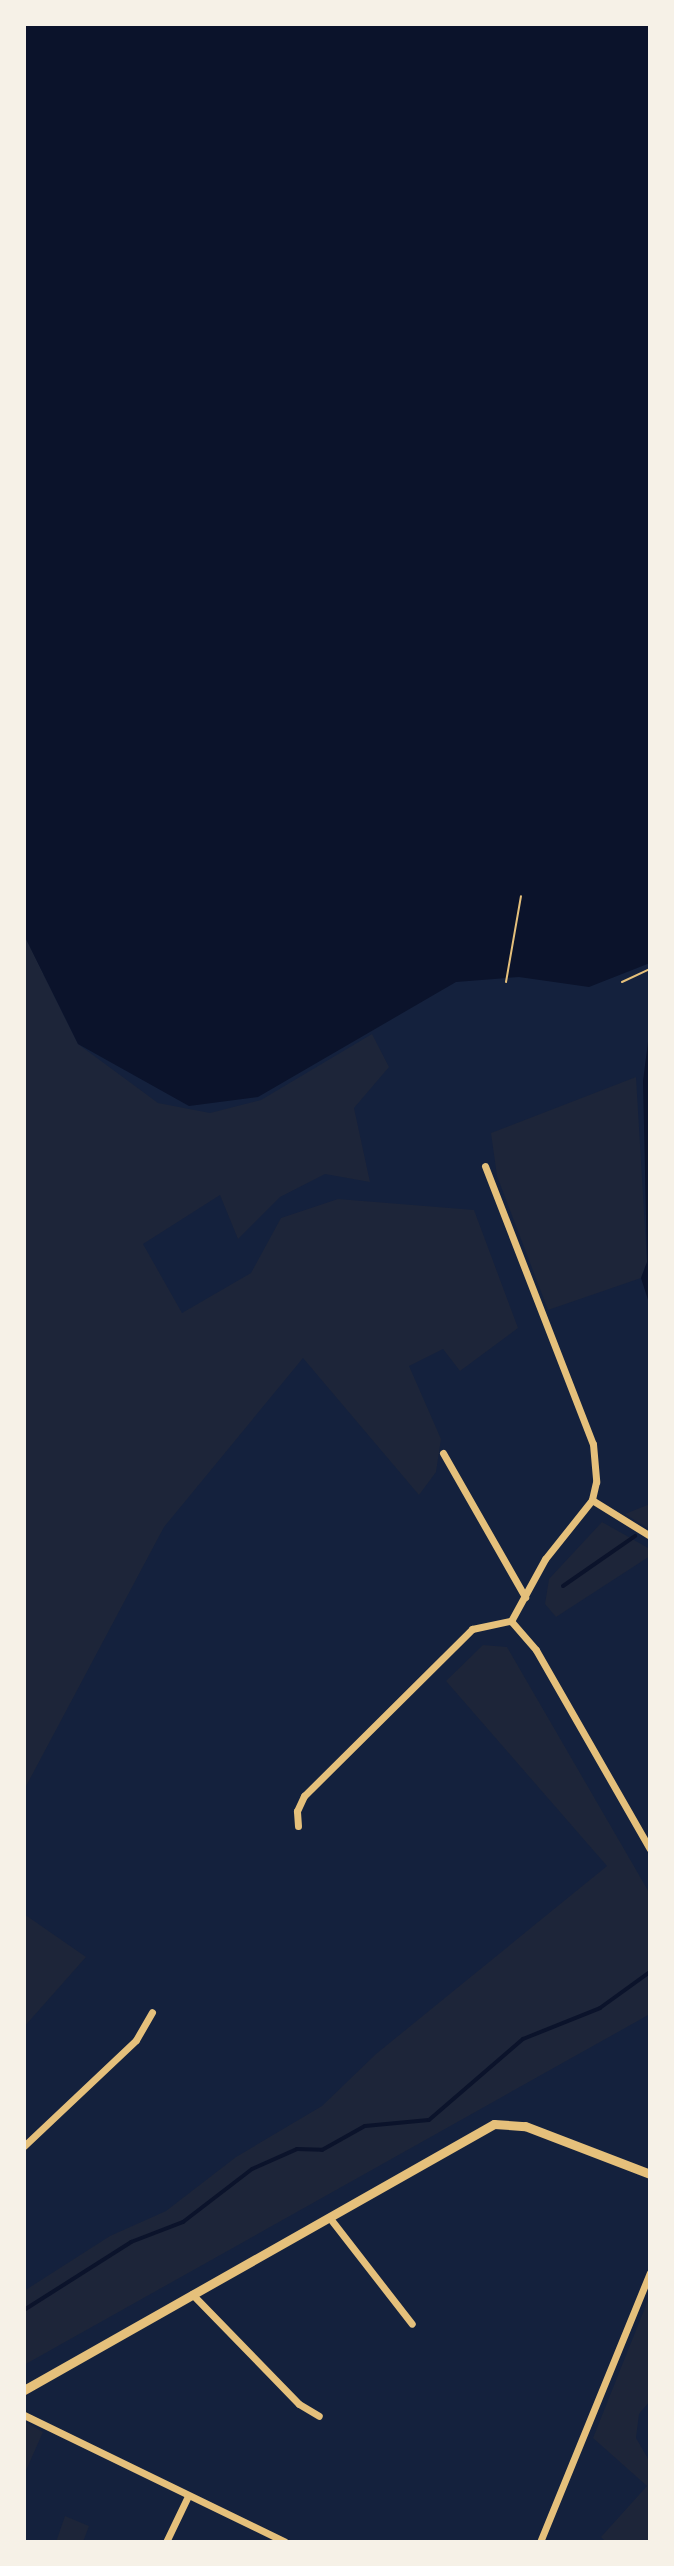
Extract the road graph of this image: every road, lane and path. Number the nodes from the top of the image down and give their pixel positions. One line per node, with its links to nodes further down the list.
1 (521, 896): 3 (path)
2 (650, 969): 4 (path)
3 (506, 982)
4 (622, 982)
5 (485, 1166): 7 (street)
6 (443, 1453): 9 (street)
7 (592, 1500): 8 (street); 9 (street)
8 (650, 1536)
9 (525, 1597): 10 (street)
10 (511, 1621): 11 (street); 12 (street)
11 (298, 1826)
12 (650, 1849)
13 (152, 2012): 14 (street)
14 (24, 2146)
15 (650, 2174): 16 (street)
16 (329, 2217): 18 (street); 19 (street)
17 (650, 2273): 26 (street)
18 (192, 2294): 20 (street); 22 (street)
19 (412, 2324)
20 (24, 2390)
21 (24, 2415): 23 (street)
22 (319, 2416)
23 (188, 2496): 24 (street); 25 (street)
24 (166, 2542)
25 (285, 2542)
26 (540, 2542)

